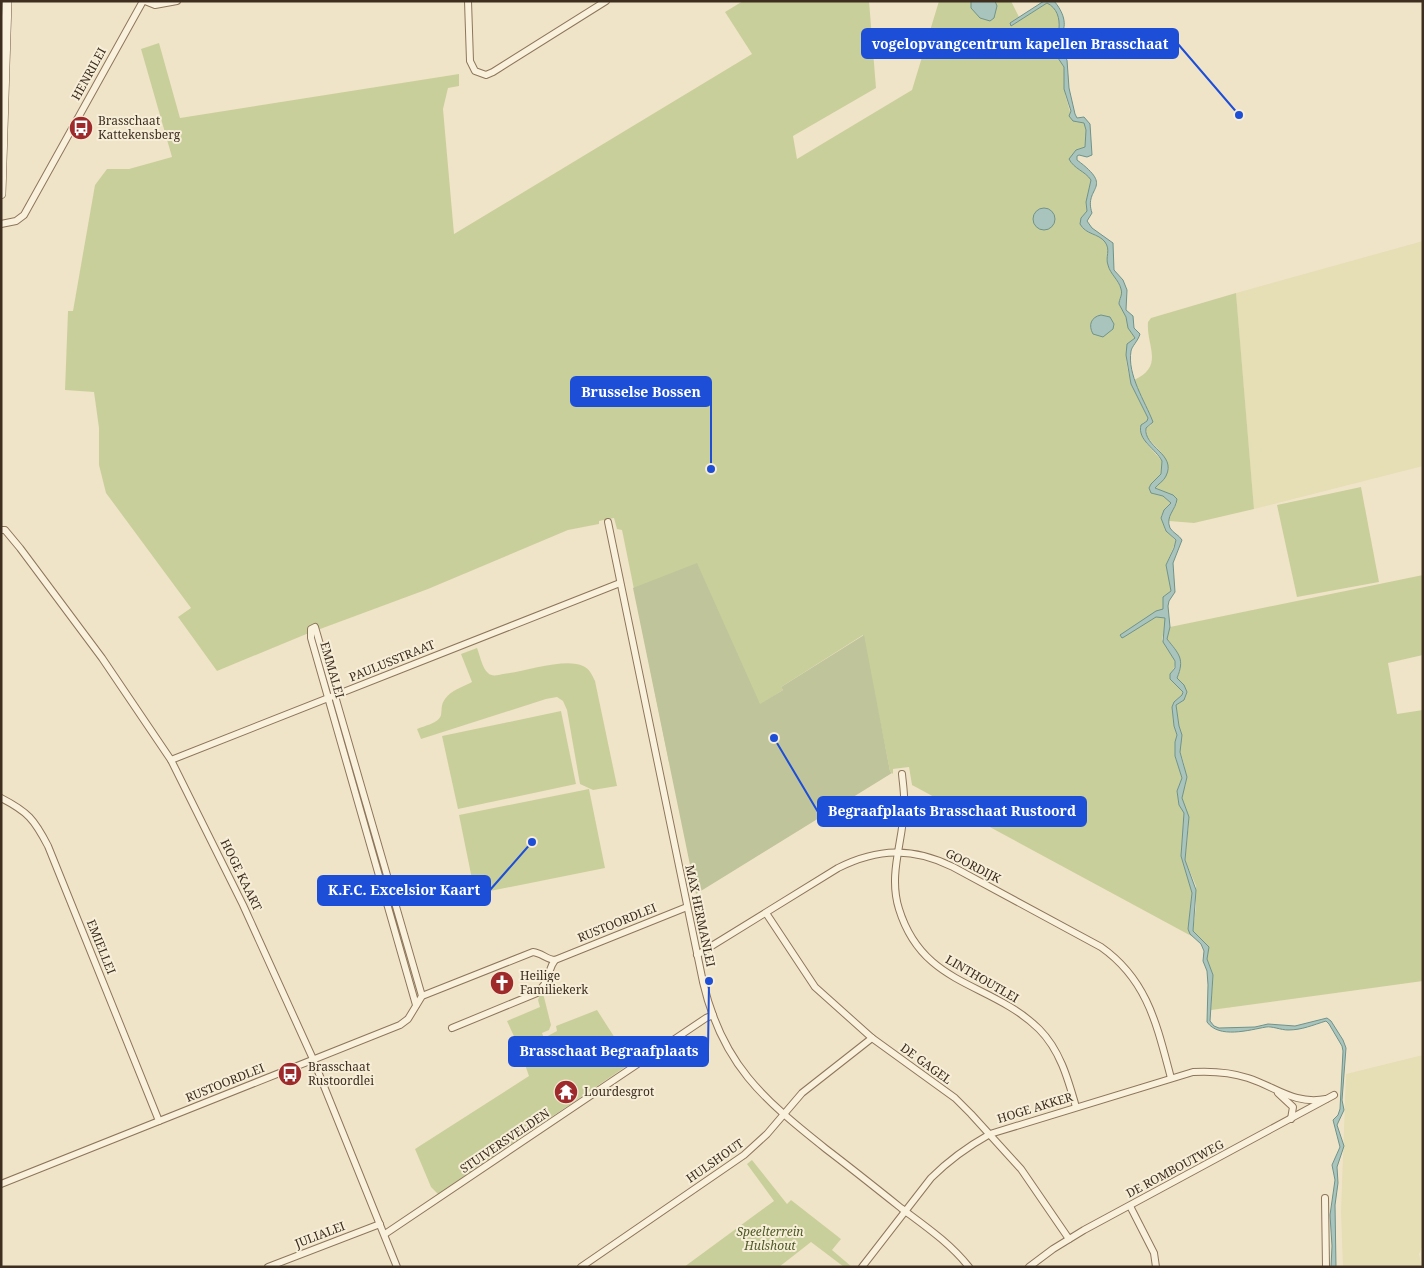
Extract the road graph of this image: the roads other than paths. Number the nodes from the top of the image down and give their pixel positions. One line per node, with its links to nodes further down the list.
1 (7, 1): 6 (street)
2 (144, 1): 3 (street); 7 (street, HENRILEI)
3 (178, 1)
4 (468, 1): 5 (street)
5 (606, 1)
6 (1, 194)
7 (1, 224)
8 (608, 522): 10 (street, MAX HERMANLEI)
9 (1, 530): 13 (street, HOGE KAART)
10 (620, 583): 11 (street, PAULUSSTRAAT); 17 (street, MAX HERMANLEI)
11 (335, 695): 12 (street, PAULUSSTRAAT); 12 (street, EMMALEI); 21 (street, EMMALEI)
12 (328, 698): 13 (street, PAULUSSTRAAT); 22 (street, EMMALEI)
13 (171, 760): 26 (street, HOGE KAART)
14 (902, 774): 16 (street, LINTHOUTLEI)
15 (1, 798): 34 (street, EMIELLEI)
16 (897, 852): 18 (street, GOORDIJK); 27 (street, GOORDIJK); 31 (street, LINTHOUTLEI)
17 (687, 907): 19 (street, MAX HERMANLEI); 20 (street, RUSTOORDLEI)
18 (766, 913): 19 (street, GOORDIJK); 25 (street, DE GAGEL)
19 (697, 955): 23 (street, MAX HERMANLEI)
20 (555, 960): 21 (street); 24 (street)
21 (422, 996): 22 (street, RUSTOORDLEI)
22 (416, 1005): 26 (street, RUSTOORDLEI)
23 (712, 1015): 32 (street, MAX HERMANLEI); 41 (street, STUIVERSVELDEN)
24 (452, 1028)
25 (872, 1038): 32 (street, HULSHOUT); 35 (street, DE GAGEL)
26 (313, 1059): 34 (street, RUSTOORDLEI); 40 (street, HOGE KAART)
27 (1171, 1078): 28 (street, HOGE AKKER); 31 (street, HOGE AKKER)
28 (1267, 1085): 30 (street, HOGE AKKER); 33 (street, HOGE AKKER)
29 (1334, 1095): 30 (street, DE ROMBOUTWEG)
30 (1326, 1099): 33 (street, DE ROMBOUTWEG)
31 (1076, 1107): 35 (street, HOGE AKKER)
32 (783, 1114): 39 (street, MAX HERMANLEI); 45 (street, HULSHOUT)
33 (1291, 1119): 38 (street, DE ROMBOUTWEG)
34 (159, 1121): 36 (street, RUSTOORDLEI)
35 (990, 1134): 39 (street, HOGE AKKER); 42 (street, DE GAGEL)
36 (1, 1184)
37 (1325, 1198): 50 (street)
38 (1130, 1206): 42 (street, DE ROMBOUTWEG); 49 (street)
39 (905, 1211): 46 (street, HOGE AKKER); 47 (street, MAX HERMANLEI)
40 (380, 1224): 41 (street, HOGE KAART); 43 (street, JULIALEI)
41 (385, 1234): 44 (street, HOGE KAART)
42 (1069, 1239): 48 (street, DE ROMBOUTWEG)
43 (268, 1267)
44 (397, 1267)
45 (581, 1267)
46 (862, 1267)
47 (970, 1267)
48 (1030, 1267)
49 (1156, 1267)
50 (1326, 1267)

